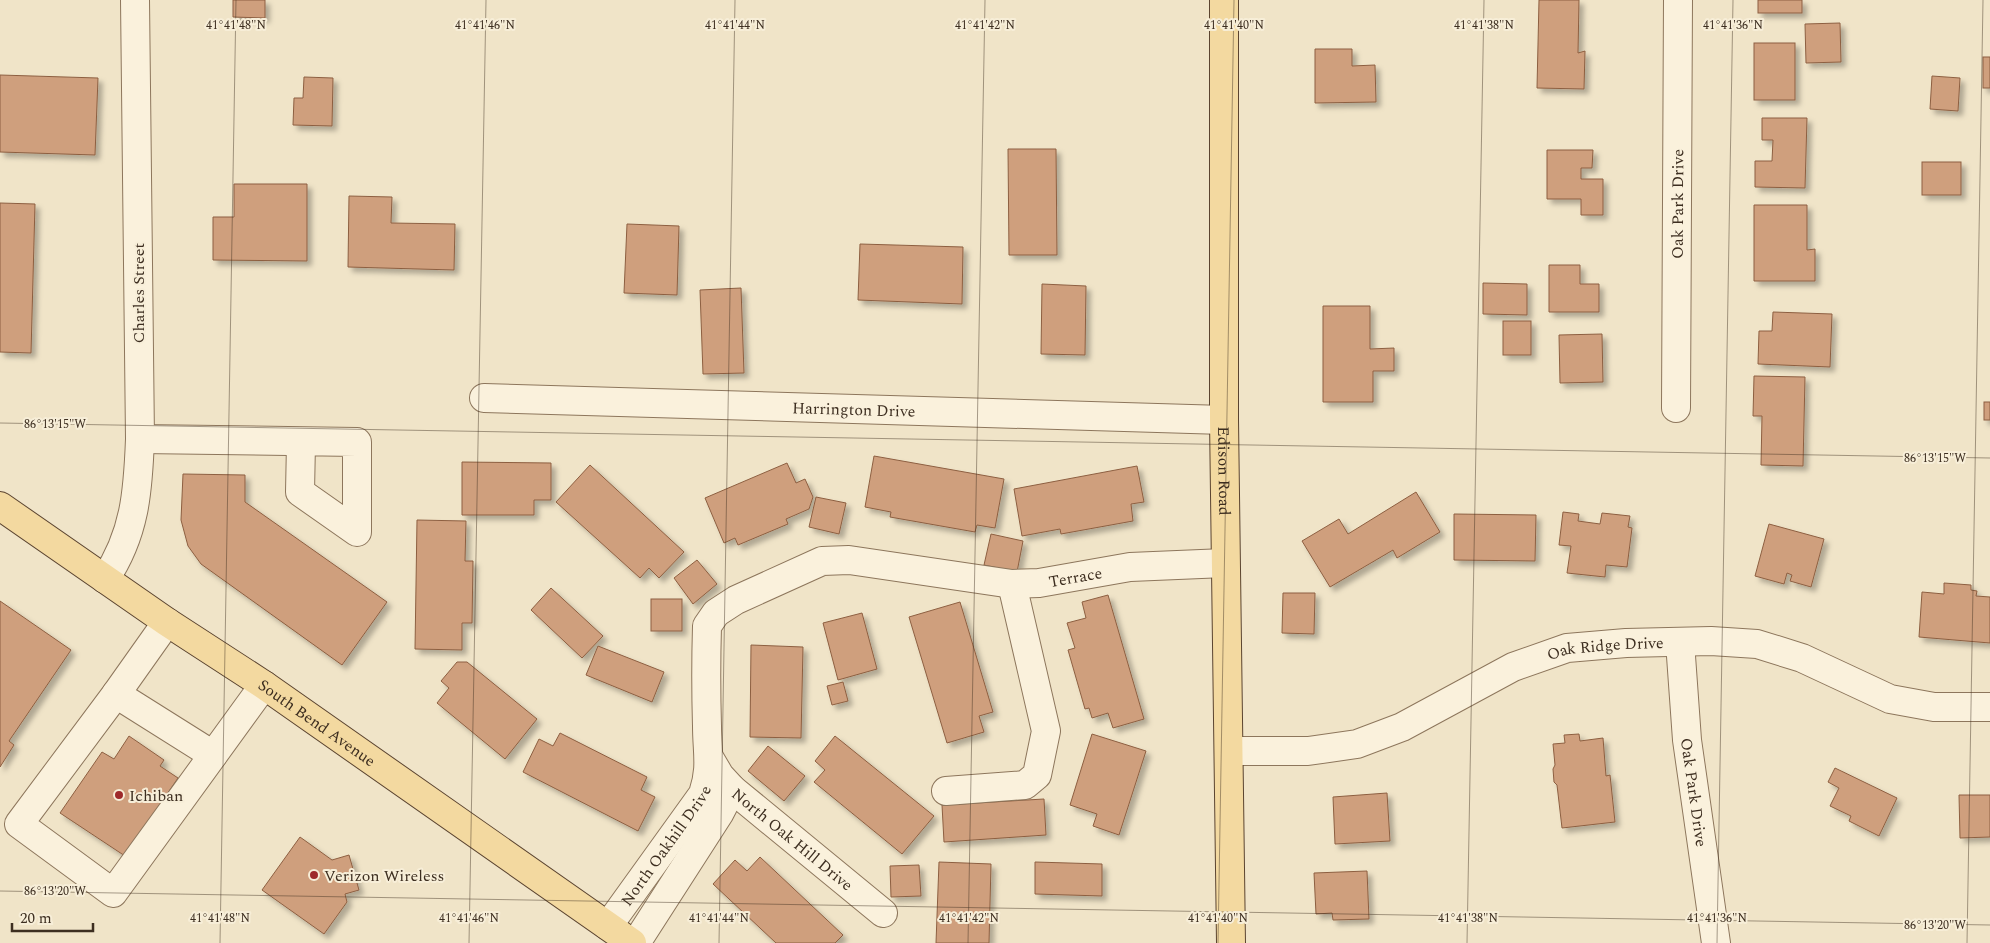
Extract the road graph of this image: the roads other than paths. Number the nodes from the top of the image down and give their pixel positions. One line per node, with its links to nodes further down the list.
1 (135, 0): 7 (street, Charles Street)
2 (1224, 0): 6 (main road, Edison Road)
3 (1678, 0): 5 (street, Oak Park Drive)
4 (484, 398): 6 (street, Harrington Drive)
5 (1676, 408)
6 (1224, 420): 10 (main road, Edison Road)
7 (140, 439): 8 (street); 11 (street, Charles Street)
8 (302, 442)
9 (0, 506): 11 (main road, South Bend Avenue)
10 (1225, 563): 12 (street, Terrace); 18 (main road, Edison Road)
11 (105, 579): 13 (main road, South Bend Avenue)
12 (1012, 584): 20 (street, Terrace); 22 (street)
13 (167, 622): 15 (main road, South Bend Avenue); 16 (street)
14 (1680, 642): 17 (street, Oak Ridge Drive); 18 (street, Oak Ridge Drive); 28 (street, Oak Park Drive)
15 (264, 685): 19 (street); 24 (main road, South Bend Avenue)
16 (116, 694): 19 (street); 19 (street)
17 (1990, 708)
18 (1229, 751): 27 (main road, Edison Road)
19 (213, 755)
20 (710, 759): 21 (street, North Oak Hill Drive); 24 (street, North Oakhill Drive)
21 (732, 789): 23 (street, North Oak Hill Drive); 26 (street, North Oakhill Drive)
22 (946, 791)
23 (883, 913)
24 (608, 926): 25 (main road, South Bend Avenue)
25 (632, 943)
26 (636, 943)
27 (1231, 943)
28 (1716, 943)

